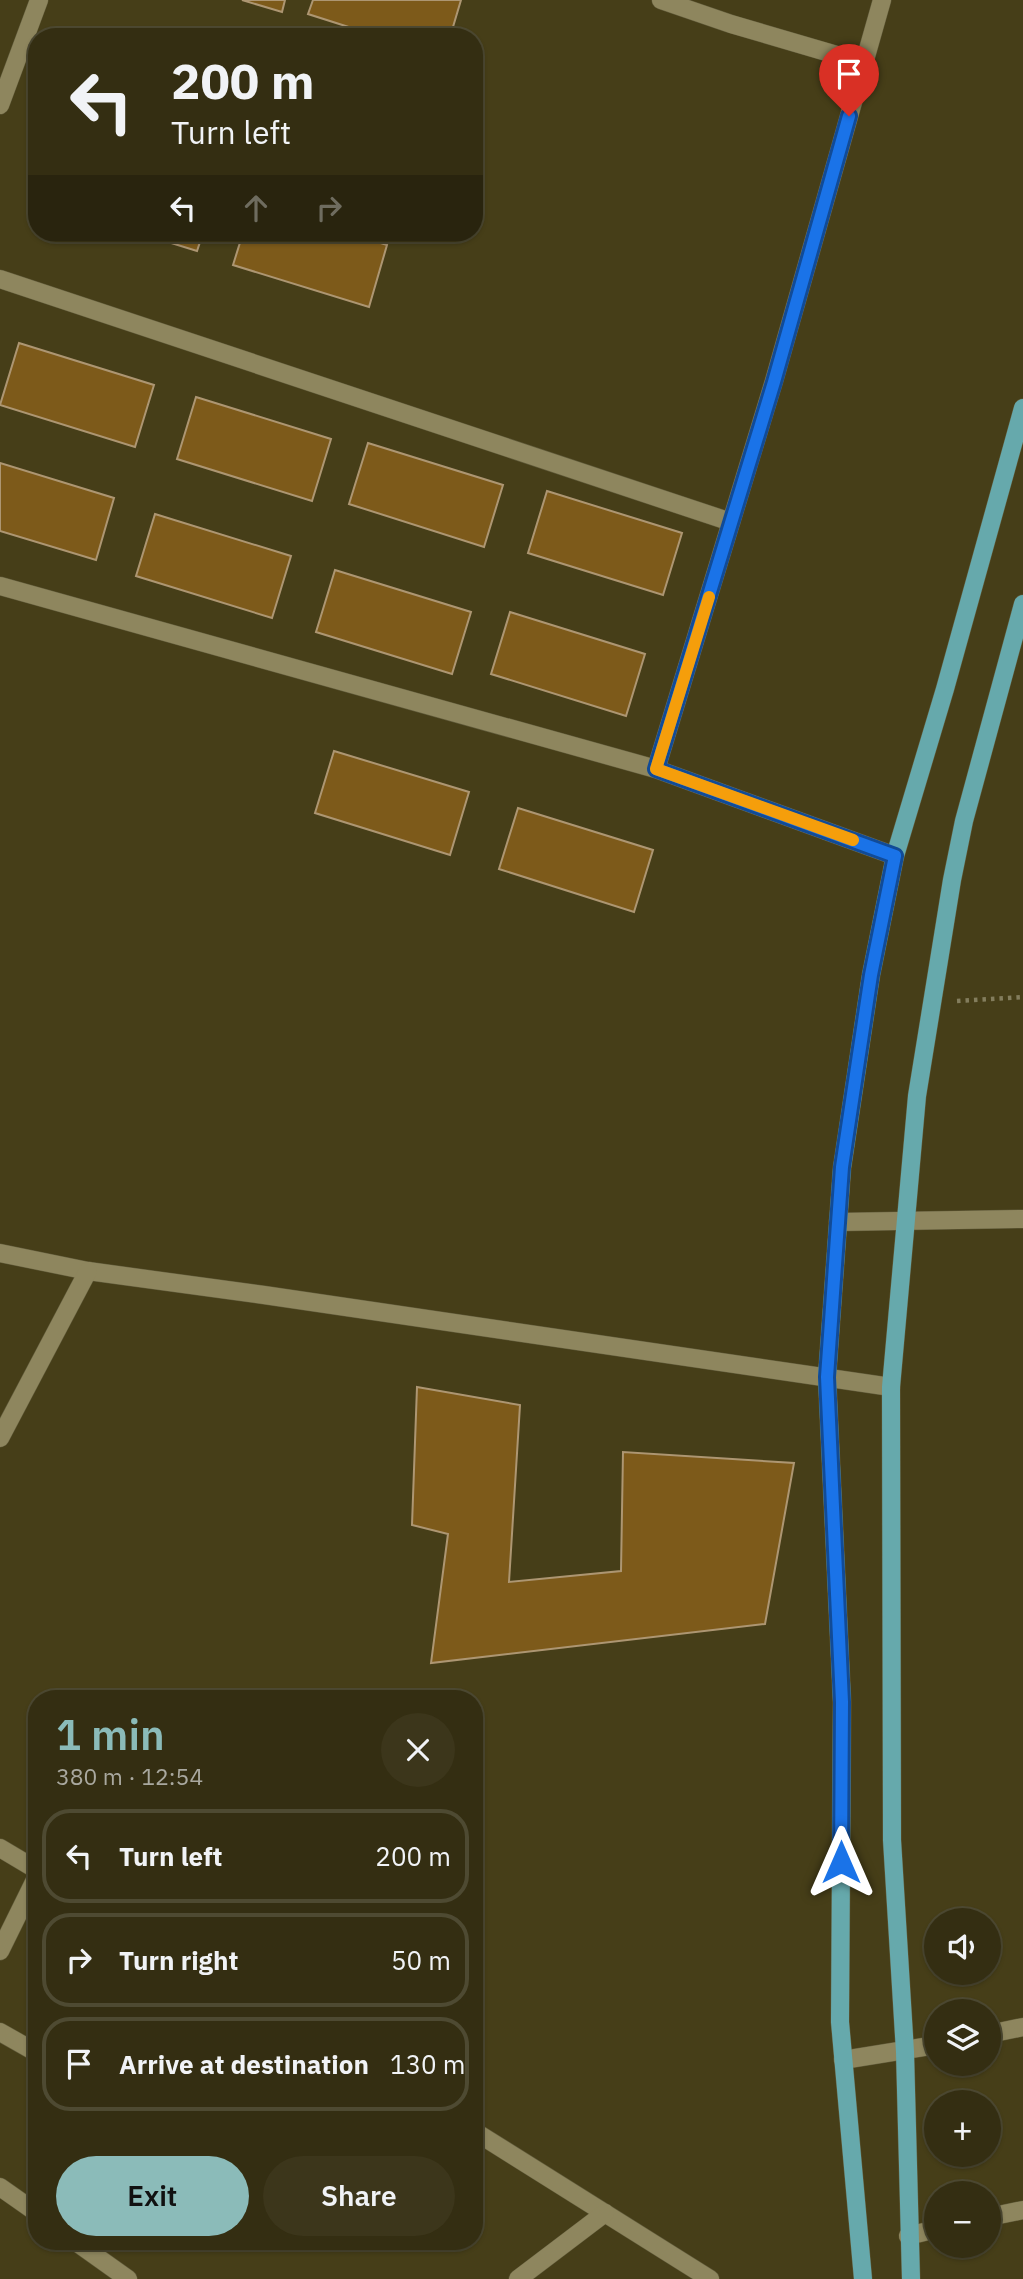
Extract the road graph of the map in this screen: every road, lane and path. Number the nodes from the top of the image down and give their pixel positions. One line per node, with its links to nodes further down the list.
1 (40, 0): 4 (street)
2 (661, 0): 6 (street)
3 (882, 0): 6 (street)
4 (29, 28)
5 (28, 32): 7 (street)
6 (864, 63): 10 (street)
7 (0, 105)
8 (0, 279): 10 (street)
9 (1023, 408): 14 (main road)
10 (732, 522): 13 (street)
11 (0, 586): 13 (street)
12 (1023, 604): 16 (main road)
13 (656, 769): 14 (street)
14 (895, 856): 19 (main road)
15 (1023, 997): 16 (path)
16 (931, 1003): 18 (main road)
17 (1023, 1219): 18 (street)
18 (907, 1221): 19 (street); 23 (main road)
19 (838, 1222): 22 (main road)
20 (0, 1252): 21 (street)
21 (88, 1272): 22 (street); 24 (street)
22 (827, 1377): 23 (street); 35 (main road)
23 (891, 1387): 34 (main road)
24 (0, 1438)
25 (0, 1848): 26 (street)
26 (28, 1865)
27 (28, 1894): 28 (street)
28 (0, 1951)
29 (1023, 2027): 31 (street)
30 (0, 2032): 32 (street)
31 (1001, 2032)
32 (28, 2048)
33 (924, 2048): 34 (street)
34 (905, 2052): 35 (street); 43 (main road)
35 (843, 2060): 48 (main road)
36 (483, 2137): 40 (street)
37 (0, 2187): 38 (street)
38 (28, 2207)
39 (1023, 2210): 41 (street)
40 (605, 2213): 46 (street); 47 (street)
41 (1001, 2215)
42 (924, 2232): 43 (street)
43 (908, 2236): 49 (main road)
44 (87, 2250): 45 (street)
45 (128, 2279)
46 (518, 2279)
47 (710, 2279)
48 (863, 2279)
49 (911, 2279)

